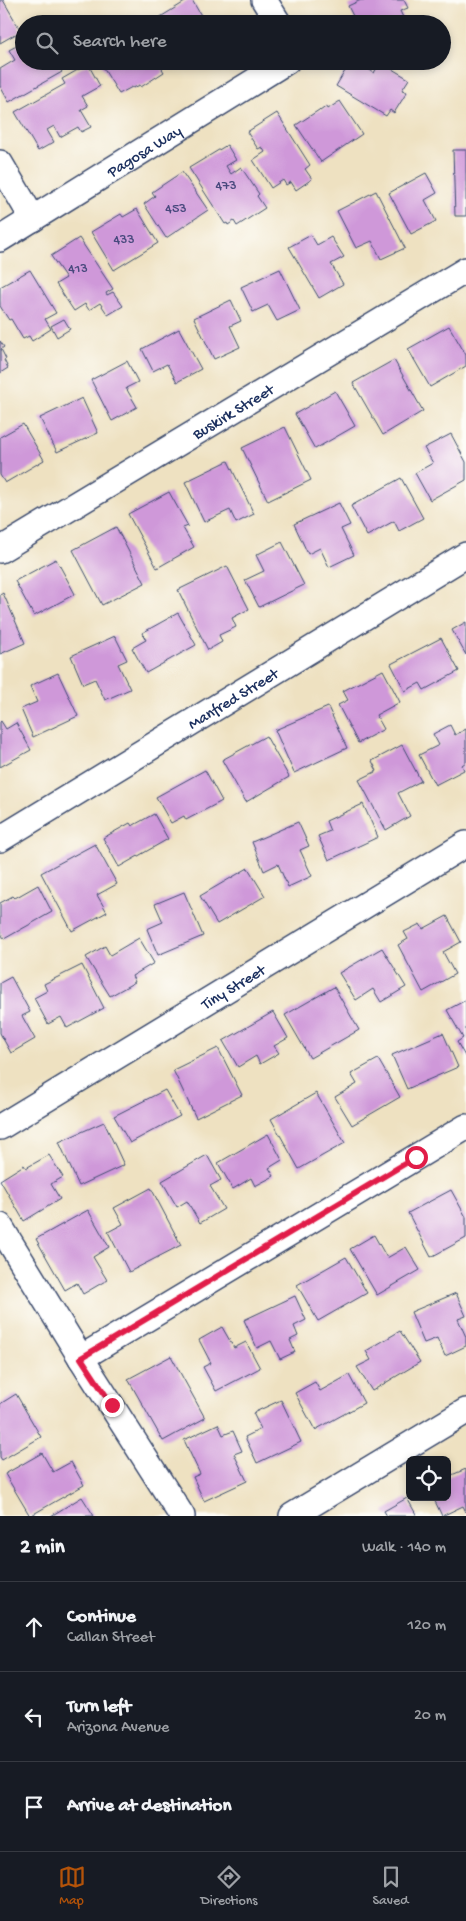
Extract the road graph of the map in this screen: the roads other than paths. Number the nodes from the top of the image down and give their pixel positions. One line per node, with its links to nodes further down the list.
1 (264, 0): 2 (street)
2 (273, 15)
3 (273, 70): 5 (street, Pagosa Way)
4 (0, 163): 5 (street)
5 (33, 219): 6 (street, Pagosa Way)
6 (0, 239)
7 (466, 270): 8 (street, Buskirk Street)
8 (0, 550)
9 (466, 555): 10 (street, Manfred Street)
10 (0, 839)
11 (466, 844): 12 (street, Tiny Street)
12 (0, 1126)
13 (466, 1127): 15 (street)
14 (0, 1226): 15 (street)
15 (81, 1358): 17 (street)
16 (466, 1411): 18 (street)
17 (182, 1516)
18 (292, 1516)

